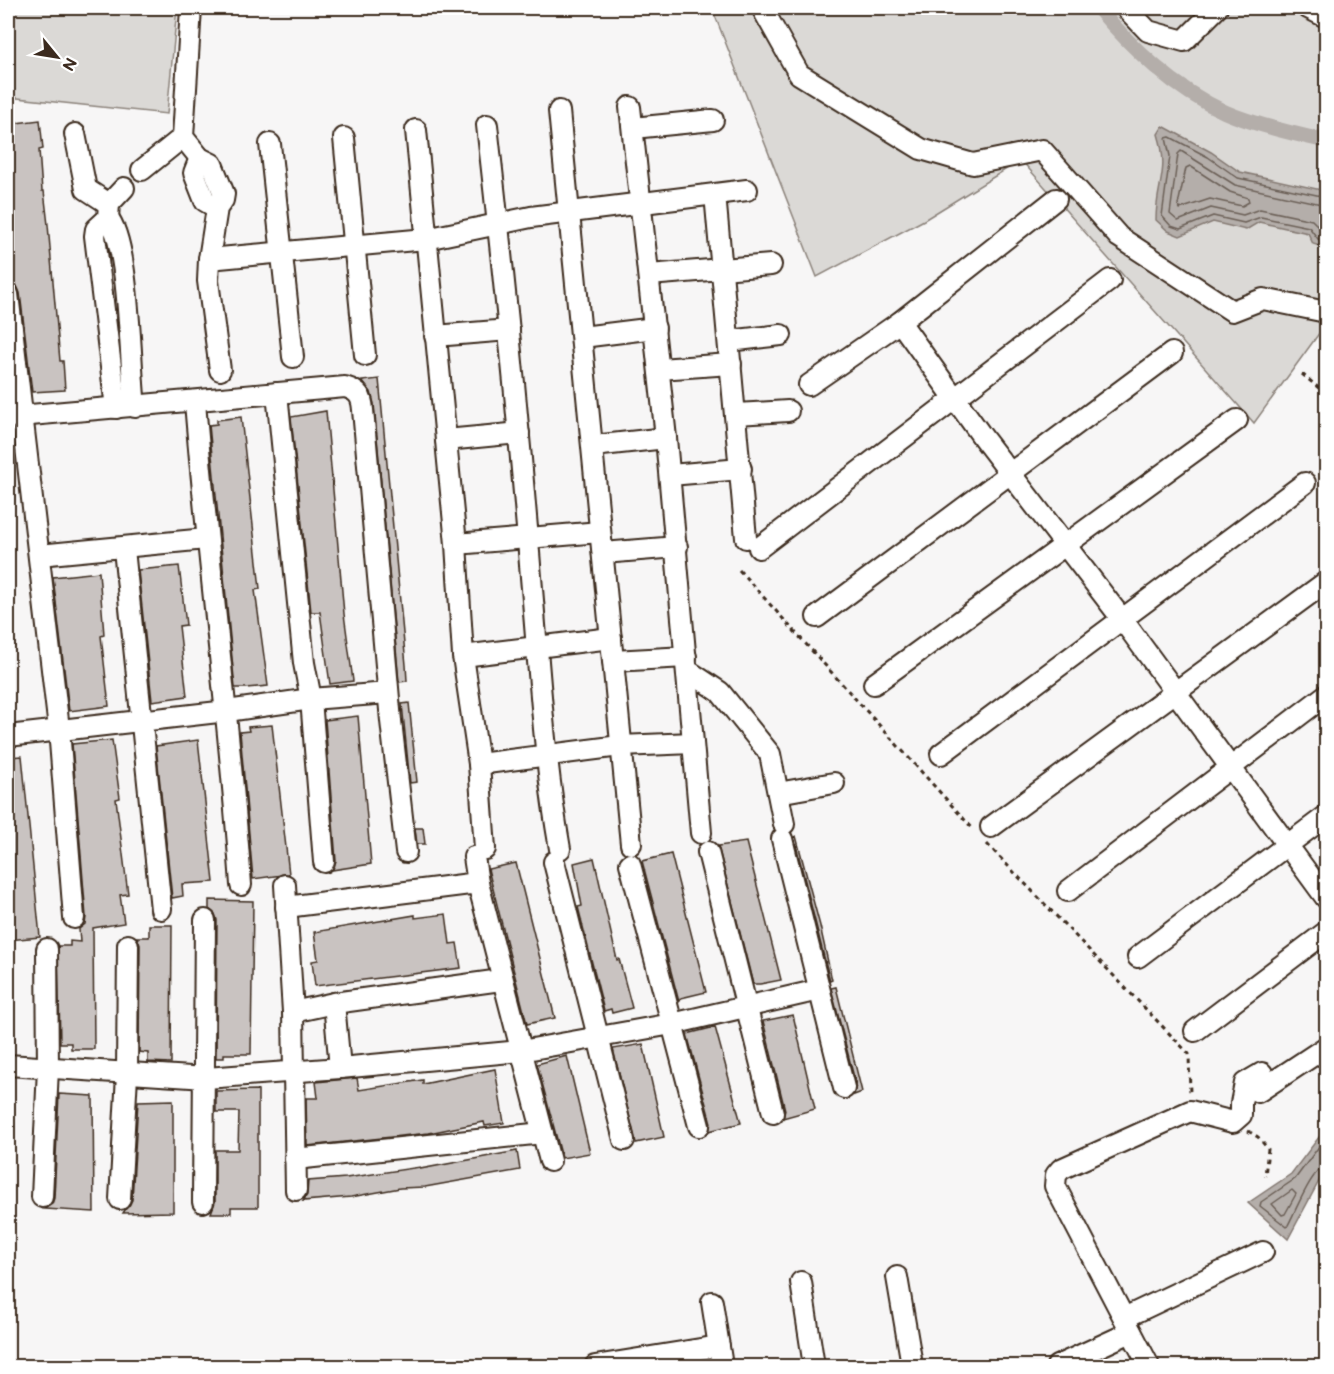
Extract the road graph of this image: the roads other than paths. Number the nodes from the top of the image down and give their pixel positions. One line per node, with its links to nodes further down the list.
1 (191, 8): 14 (street)
2 (762, 8): 35 (street)
3 (1126, 8): 4 (street)
4 (1217, 8)
5 (1308, 8): 6 (street)
6 (1326, 17)
7 (630, 107): 11 (street)
8 (559, 111): 24 (street)
9 (713, 120): 11 (street)
10 (487, 125): 25 (street)
11 (633, 128): 22 (street)
12 (416, 130): 26 (street)
13 (75, 134): 23 (street)
14 (183, 137): 17 (street); 29 (street)
15 (344, 138): 27 (street)
16 (270, 144): 28 (street)
17 (142, 170)
18 (124, 188): 23 (street)
19 (747, 190): 20 (street)
20 (715, 194): 22 (street); 31 (street)
21 (1056, 199): 36 (street)
22 (642, 204): 24 (street); 32 (street)
23 (108, 211): 53 (street)
24 (570, 212): 25 (street); 41 (street)
25 (498, 225): 26 (street); 38 (street)
26 (426, 239): 27 (street); 40 (street)
27 (354, 246): 28 (street); 44 (street)
28 (282, 253): 29 (street); 45 (street)
29 (209, 260): 48 (street)
30 (771, 265): 31 (street)
31 (722, 269): 32 (street); 42 (street)
32 (649, 275): 37 (street)
33 (1110, 280): 51 (street)
34 (8, 294): 56 (street)
35 (1326, 312)
36 (900, 322): 49 (street); 51 (street)
37 (655, 328): 41 (street); 47 (street)
38 (509, 330): 40 (street); 58 (street)
39 (781, 335): 42 (street)
40 (435, 336): 60 (street)
41 (582, 337): 61 (street)
42 (729, 341): 46 (street)
43 (1172, 353): 63 (street)
44 (365, 355)
45 (292, 357)
46 (731, 364): 47 (street); 55 (street)
47 (659, 369): 59 (street)
48 (220, 370)
49 (809, 386)
50 (277, 393): 52 (street); 85 (street); 87 (street)
51 (955, 398): 62 (street); 63 (street)
52 (195, 402): 53 (street); 67 (street)
53 (126, 408): 56 (street)
54 (788, 411): 55 (street)
55 (736, 414): 62 (street)
56 (15, 416): 74 (street)
57 (1237, 420): 70 (street)
58 (519, 433): 60 (street); 68 (street)
59 (666, 438): 61 (street); 64 (street)
60 (446, 440): 69 (street)
61 (593, 446): 66 (street)
62 (741, 469): 64 (street)
63 (1010, 474): 70 (street); 76 (street)
64 (670, 475): 71 (street)
65 (1305, 483): 77 (street)
66 (600, 532): 68 (street); 73 (street)
67 (206, 539): 72 (street); 88 (street)
68 (528, 539): 69 (street); 79 (street)
69 (456, 543): 80 (street)
70 (1065, 545): 77 (street); 83 (street)
71 (677, 547): 73 (street); 82 (street)
72 (124, 549): 74 (street); 89 (street)
73 (603, 553): 78 (street)
74 (39, 555): 90 (street)
75 (1326, 582): 84 (street)
76 (817, 617)
77 (1122, 619): 84 (street); 95 (street)
78 (610, 638): 79 (street); 81 (street)
79 (535, 647): 80 (street); 94 (street)
80 (463, 656): 96 (street)
81 (613, 661): 82 (street); 93 (street)
82 (686, 663): 92 (street); 99 (street)
83 (874, 684)
84 (1175, 692): 97 (street); 101 (street)
85 (388, 693): 87 (street); 105 (street)
86 (1326, 695): 97 (street)
87 (310, 699): 88 (street); 107 (street)
88 (227, 711): 89 (street); 110 (street)
89 (144, 720): 90 (street); 115 (street)
90 (59, 729): 91 (street); 116 (street)
91 (8, 736)
92 (693, 743): 93 (street); 102 (street)
93 (620, 746): 94 (street); 103 (street)
94 (547, 754): 96 (street); 129 (street)
95 (941, 754)
96 (479, 764): 109 (street)
97 (1231, 768): 104 (street); 112 (street)
98 (834, 783): 99 (street)
99 (778, 793): 123 (street)
100 (1326, 816): 104 (street)
101 (991, 826)
102 (701, 832)
103 (631, 844)
104 (1287, 846): 113 (street); 121 (street)
105 (406, 852)
106 (708, 852): 125 (street)
107 (324, 862)
108 (630, 864): 127 (street)
109 (478, 883): 114 (street); 122 (street)
110 (241, 885)
111 (285, 885): 114 (street)
112 (1068, 891)
113 (1326, 898)
114 (286, 907): 126 (street)
115 (161, 909)
116 (75, 918)
117 (205, 920): 137 (street)
118 (1326, 932): 128 (street)
119 (128, 945): 136 (street)
120 (47, 949): 133 (street)
121 (1138, 957)
122 (501, 980): 124 (street); 131 (street)
123 (819, 990): 125 (street); 138 (street)
124 (334, 1003): 126 (street); 134 (street)
125 (747, 1007): 127 (street); 139 (street)
126 (293, 1012): 135 (street)
127 (672, 1024): 129 (street); 140 (street)
128 (1195, 1031)
129 (596, 1038): 131 (street); 142 (street)
130 (1326, 1047): 153 (street)
131 (521, 1051): 134 (street); 141 (street)
132 (8, 1065): 133 (street)
133 (48, 1068): 136 (street); 146 (street)
134 (340, 1068): 135 (street)
135 (294, 1072): 137 (street); 143 (street)
136 (127, 1075): 137 (street); 147 (street)
137 (206, 1078): 148 (street)
138 (844, 1088)
139 (773, 1113)
140 (699, 1126)
141 (543, 1133): 143 (street); 144 (street)
142 (624, 1140)
143 (295, 1159): 145 (street)
144 (550, 1161)
145 (296, 1190)
146 (42, 1197)
147 (120, 1199)
148 (203, 1202)
149 (1263, 1252): 153 (street)
150 (897, 1276): 155 (street)
151 (801, 1282): 158 (street)
152 (712, 1302): 154 (street)
153 (1128, 1325): 159 (street); 160 (street)
154 (719, 1346): 156 (street); 157 (street)
155 (909, 1364)
156 (595, 1366)
157 (722, 1366)
158 (814, 1366)
159 (1057, 1366)
160 (1149, 1366)

